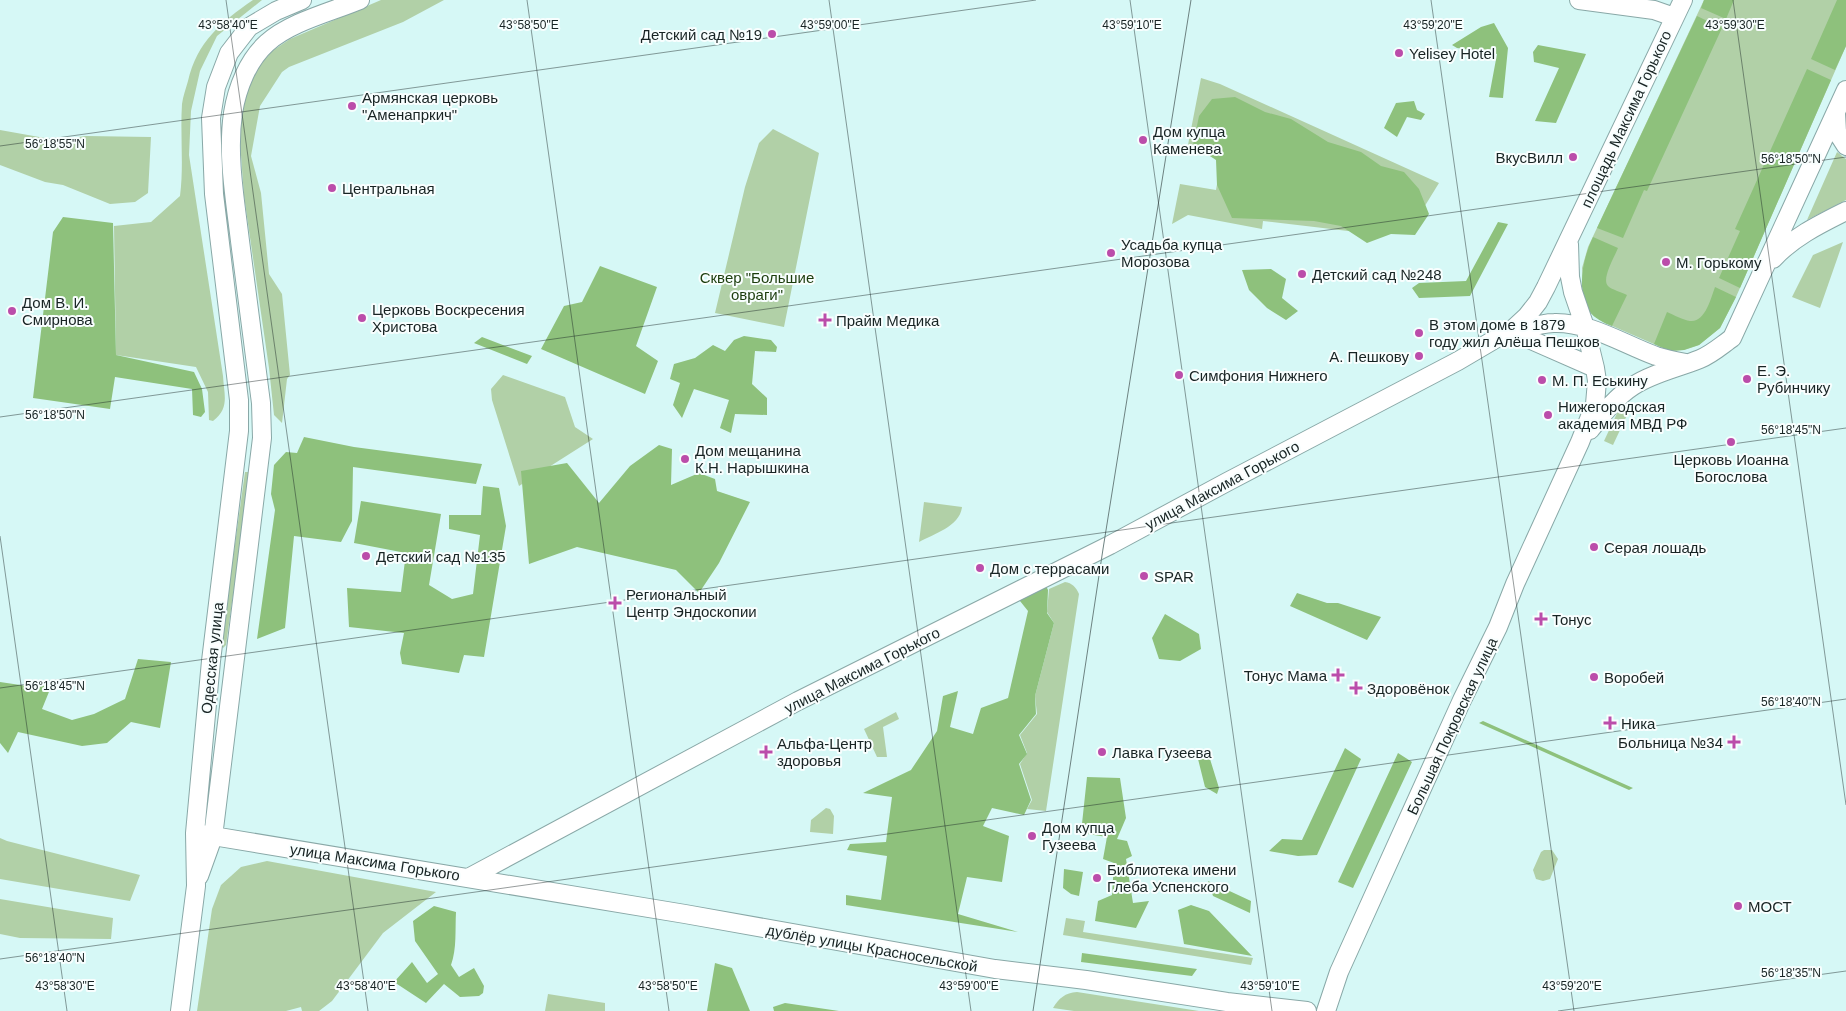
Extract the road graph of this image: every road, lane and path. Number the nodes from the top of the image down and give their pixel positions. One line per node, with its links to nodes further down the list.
1 (302, 0): 17 (main road, Одесская улица)
2 (360, 0): 18 (main road, Одесская улица)
3 (1579, 0): 5 (main road)
4 (1682, 0): 5 (main road, площадь Максима Горького)
5 (1674, 17): 10 (main road, площадь Максима Горького)
6 (1846, 90): 7 (main road)
7 (1836, 113): 8 (main road); 11 (main road)
8 (1846, 146)
9 (1846, 210): 11 (main road)
10 (1569, 238): 12 (main road, площадь Максима Горького); 13 (main road, площадь Максима Горького)
11 (1764, 268): 14 (main road)
12 (1585, 327): 13 (main road); 14 (main road); 15 (main road, площадь Максима Горького)
13 (1509, 334): 15 (main road); 19 (main road, улица Максима Горького)
14 (1686, 363): 16 (main road)
15 (1595, 368): 16 (main road, площадь Максима Горького)
16 (1580, 442): 23 (main road, Большая Покровская улица)
17 (195, 833): 18 (main road, улица Максима Горького); 20 (main road, Одесская улица)
18 (213, 837): 19 (main road, улица Максима Горького); 20 (main road, Одесская улица)
19 (470, 877): 22 (main road, дублёр улицы Красносельской)
20 (196, 886): 21 (main road)
21 (180, 1011)
22 (1306, 1011)
23 (1326, 1011)

